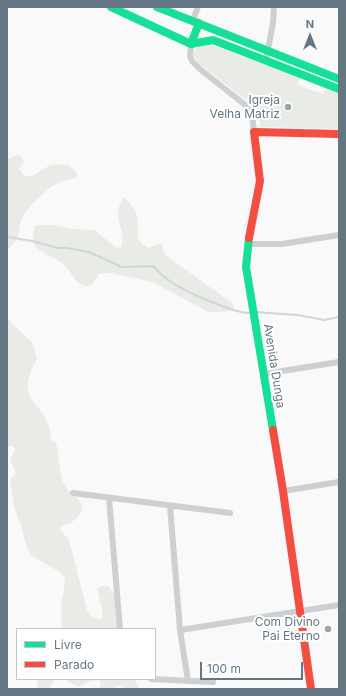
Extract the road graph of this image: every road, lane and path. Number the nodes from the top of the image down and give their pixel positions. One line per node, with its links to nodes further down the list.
1 (111, 7): 6 (street)
2 (157, 7): 5 (street)
3 (198, 7): 5 (street)
4 (274, 7): 7 (street)
5 (196, 22): 6 (street); 7 (street)
6 (191, 44): 8 (street); 11 (street)
7 (269, 51): 8 (street); 9 (street)
8 (266, 60): 10 (street)
9 (339, 79)
10 (339, 89)
11 (254, 132): 12 (street); 14 (street, Avenida Dunga)
12 (339, 134)
13 (339, 235): 14 (street)
14 (248, 244): 16 (street, Avenida Dunga)
15 (339, 362): 16 (street)
16 (263, 374): 18 (street, Avenida Dunga)
17 (339, 482): 18 (street)
18 (283, 491): 24 (street, Avenida Dunga)
19 (73, 494): 20 (street)
20 (109, 498): 21 (street); 25 (street)
21 (170, 506): 22 (street); 26 (street)
22 (230, 514)
23 (339, 605): 24 (street)
24 (299, 612): 26 (street); 30 (street, Avenida Dunga)
25 (120, 628)
26 (180, 630): 28 (street)
27 (156, 679): 28 (street)
28 (188, 681): 29 (street)
29 (213, 682)
30 (311, 689)

